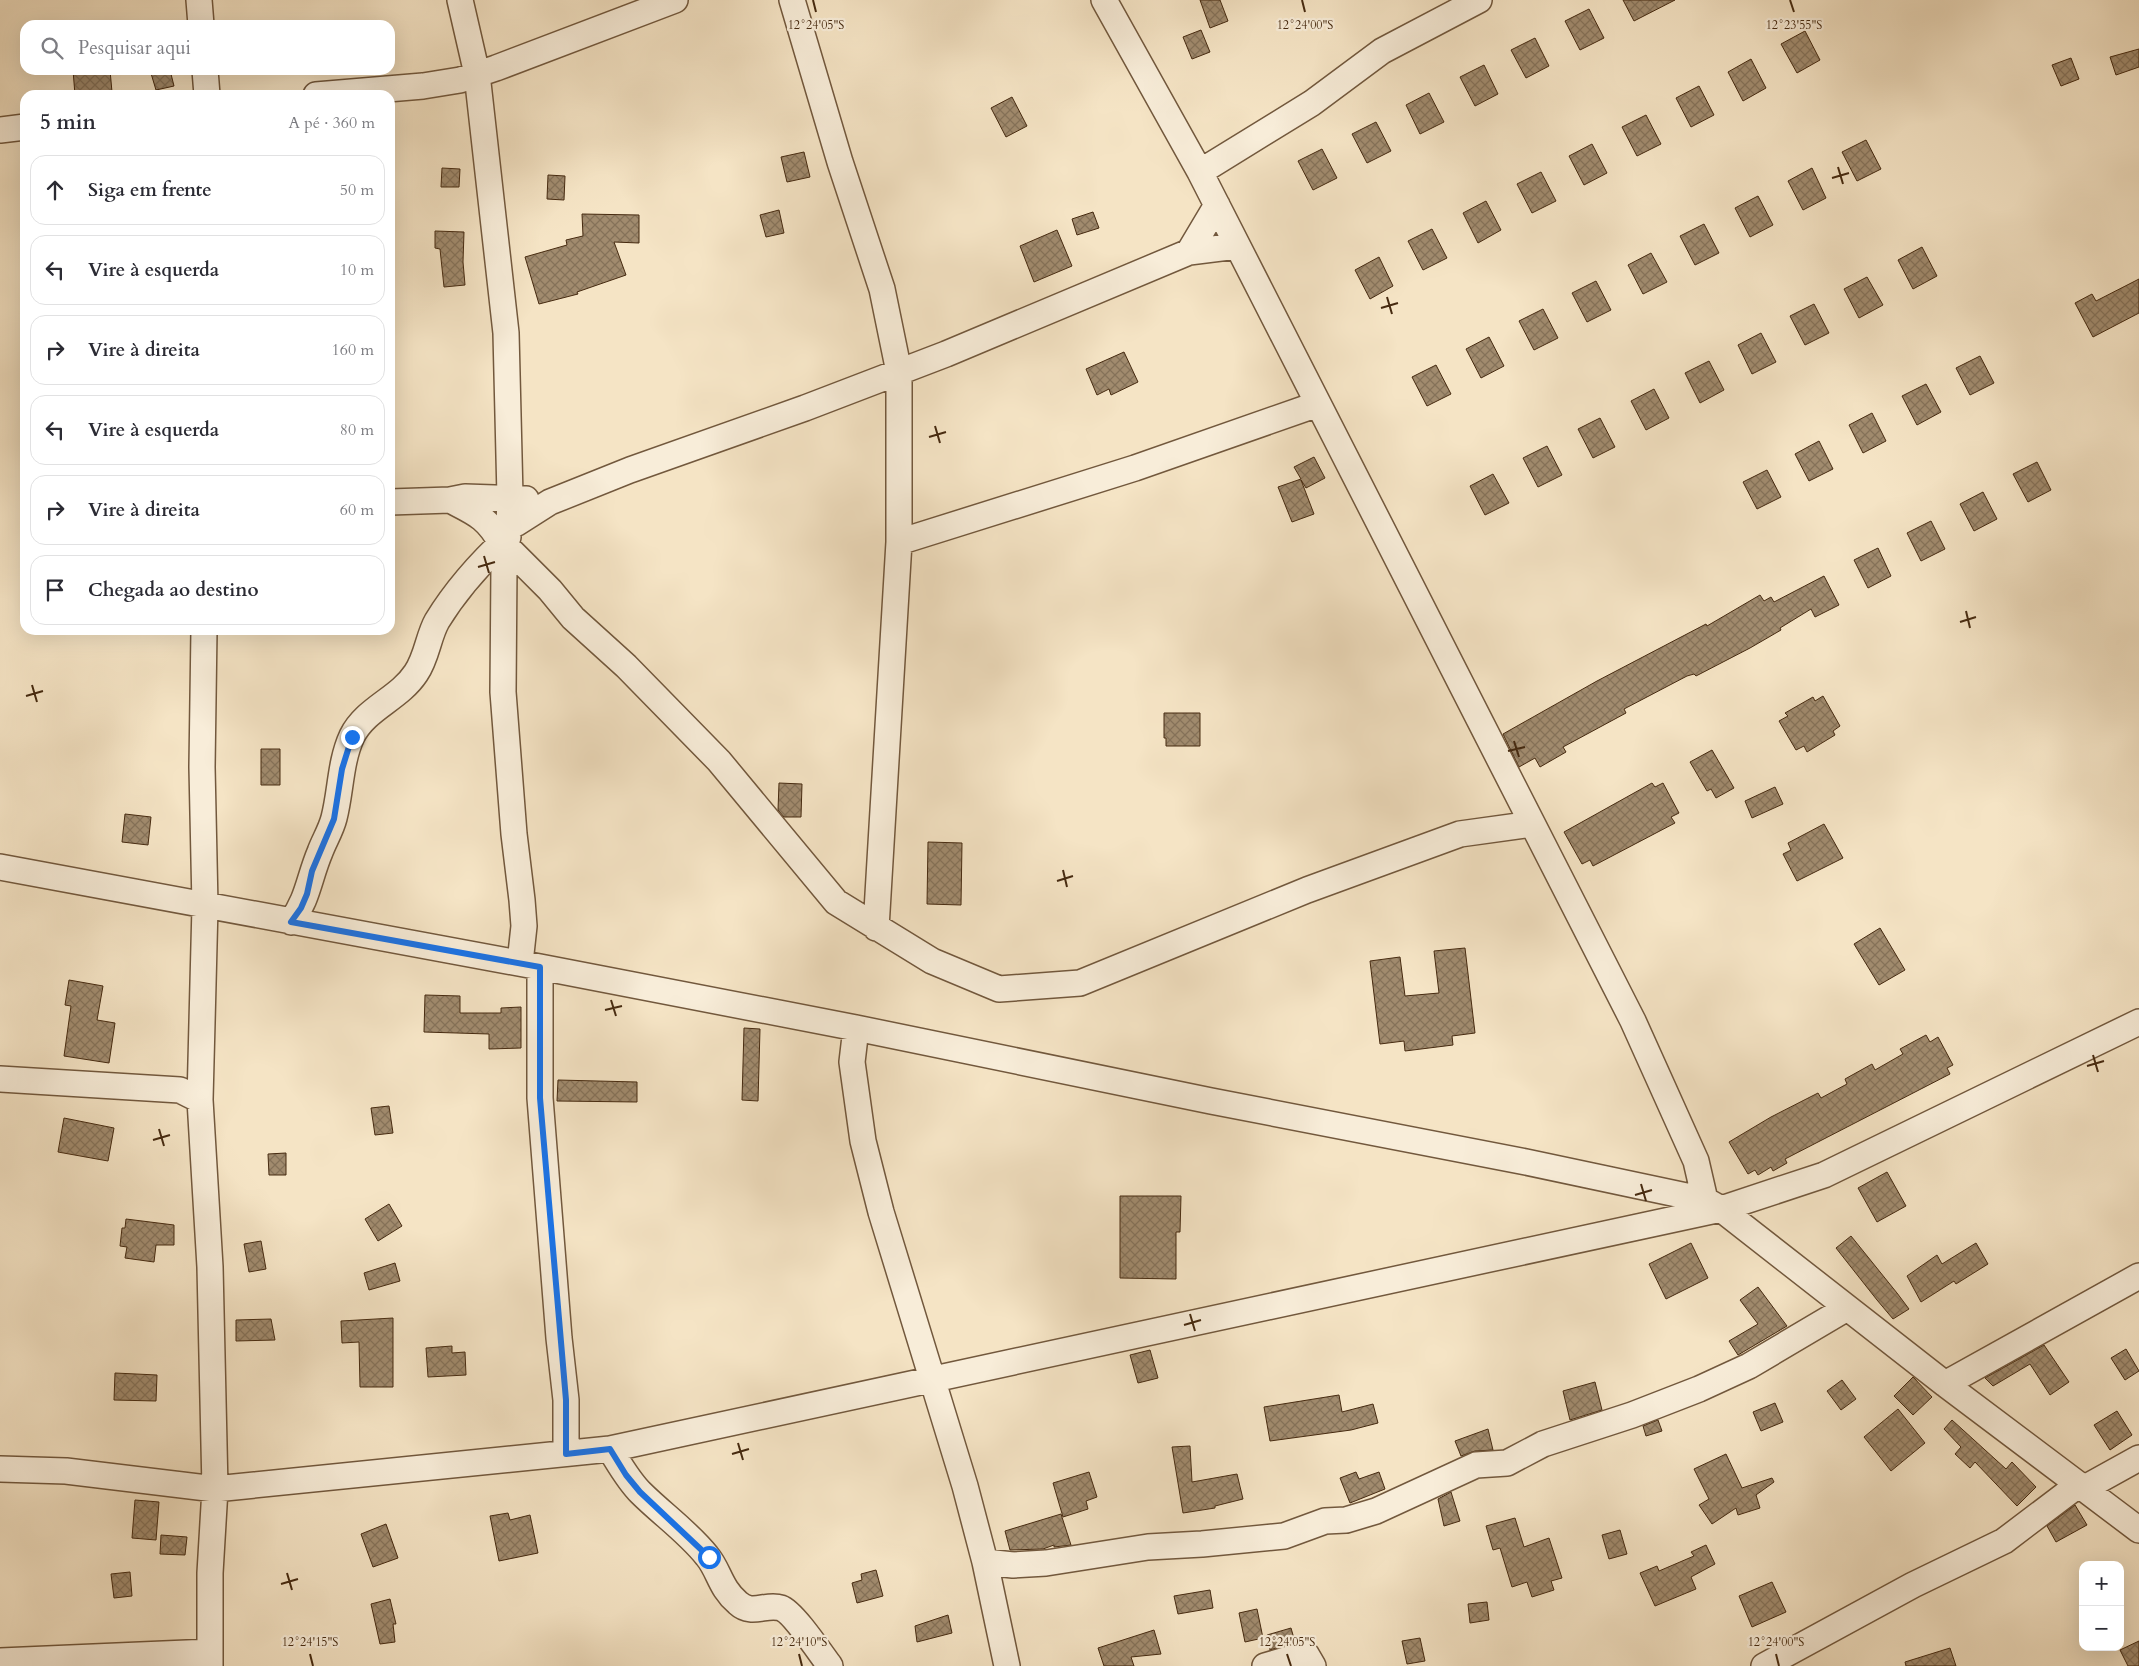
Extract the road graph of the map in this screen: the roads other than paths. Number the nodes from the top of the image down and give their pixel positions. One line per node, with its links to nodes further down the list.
1 (199, 0): 7 (street)
2 (460, 0): 8 (street)
3 (675, 0): 8 (street)
4 (792, 0): 18 (street)
5 (1104, 0): 14 (street)
6 (1479, 0): 14 (street)
7 (201, 20)
8 (477, 74): 11 (street); 20 (street)
9 (205, 75): 10 (street)
10 (207, 90)
11 (375, 90)
12 (20, 128): 13 (street)
13 (0, 130)
14 (1200, 172): 15 (street)
15 (1216, 205): 16 (street); 17 (street)
16 (1237, 246): 17 (street); 19 (street)
17 (1189, 252): 18 (street)
18 (899, 372): 23 (street); 25 (street)
19 (1318, 404): 25 (street); 27 (street)
20 (510, 497): 21 (street); 23 (street); 24 (street)
21 (450, 500): 22 (street); 24 (street)
22 (395, 502)
23 (550, 502): 24 (street)
24 (511, 540): 30 (street); 31 (street); 32 (street)
25 (899, 542): 31 (street)
26 (204, 635): 29 (street)
27 (1532, 824): 31 (street); 37 (street)
28 (0, 867): 29 (street)
29 (205, 906): 30 (street); 36 (street)
30 (291, 922): 32 (street)
31 (876, 928)
32 (530, 965): 34 (street); 43 (street)
33 (2139, 1022): 37 (street)
34 (856, 1028): 37 (street); 40 (street)
35 (0, 1079): 36 (street)
36 (190, 1095): 47 (street)
37 (1713, 1204): 39 (street); 40 (street)
38 (2139, 1276): 41 (street)
39 (1848, 1308): 41 (street); 49 (street)
40 (932, 1380): 42 (street); 49 (street)
41 (1945, 1384): 46 (street)
42 (610, 1449): 43 (street); 52 (street)
43 (566, 1454): 47 (street)
44 (2139, 1458): 46 (street)
45 (0, 1469): 47 (street)
46 (2080, 1487): 48 (street); 56 (street)
47 (215, 1489): 50 (street)
48 (2139, 1530)
49 (985, 1562): 53 (street)
50 (210, 1659): 51 (street)
51 (0, 1661)
52 (830, 1666)
53 (1007, 1666)
54 (1266, 1666): 55 (street)
55 (1313, 1666)
56 (1764, 1666)

